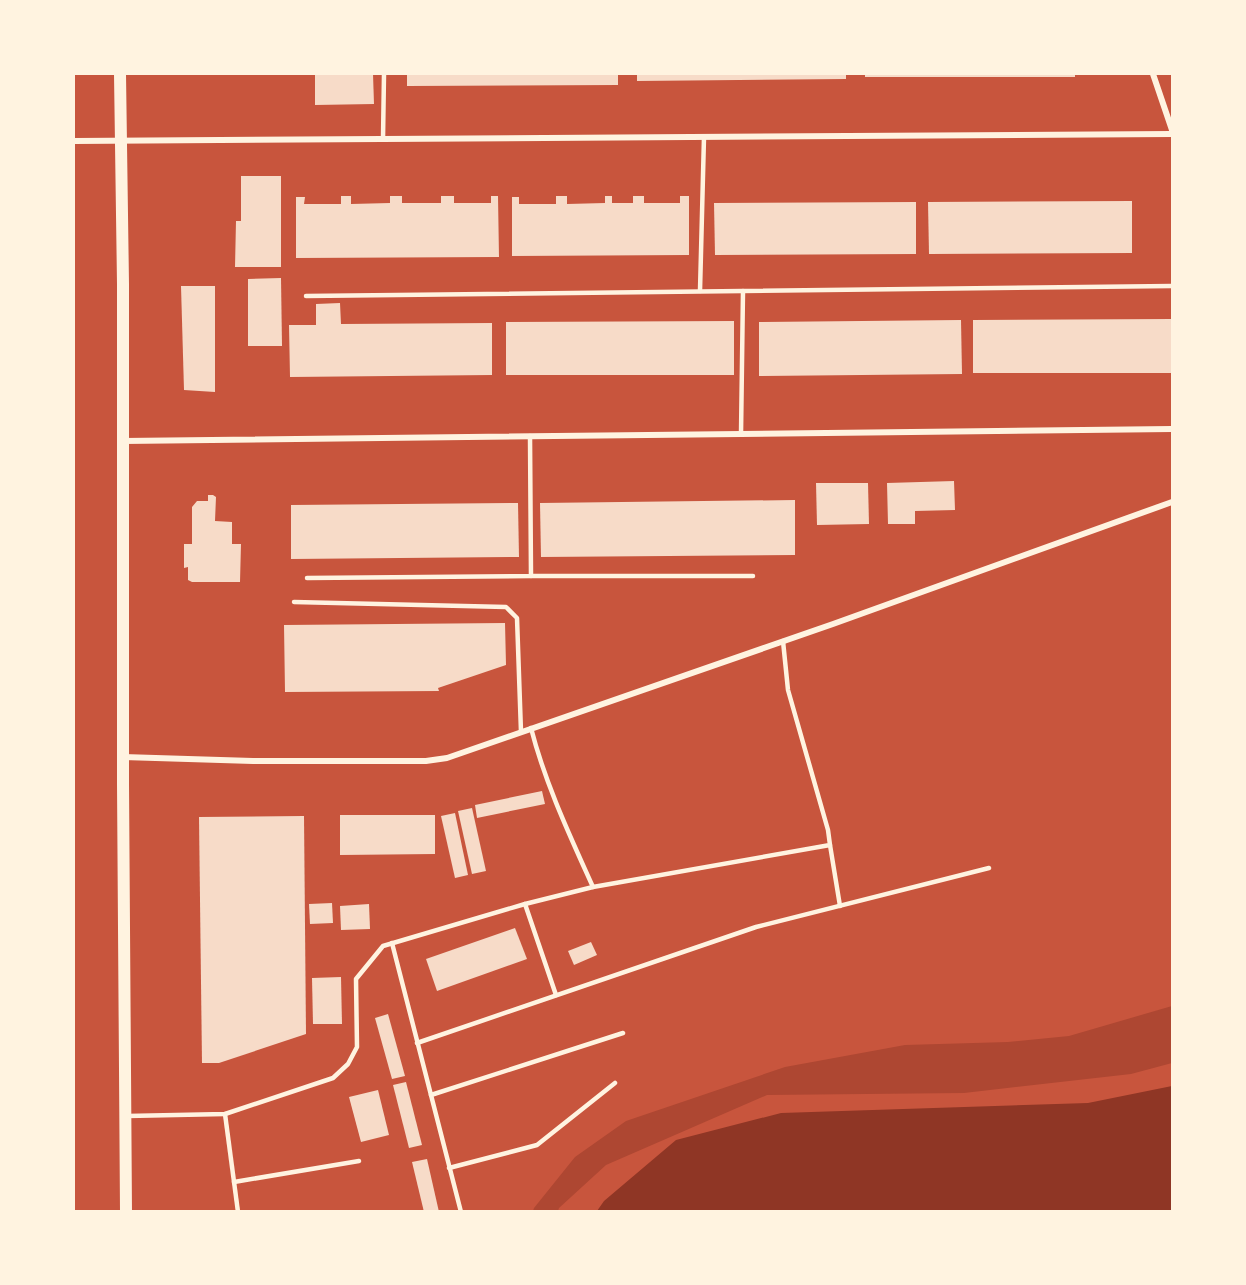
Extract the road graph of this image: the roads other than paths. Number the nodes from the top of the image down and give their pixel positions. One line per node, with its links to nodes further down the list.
1 (120, 74): 8 (main road)
2 (384, 74): 6 (lane)
3 (1153, 74): 4 (street)
4 (1173, 132): 5 (street)
5 (704, 137): 6 (street); 10 (lane)
6 (383, 139): 8 (street)
7 (74, 141): 8 (street)
8 (120, 141): 16 (main road)
9 (1173, 286): 11 (lane)
10 (700, 291): 11 (lane); 12 (lane)
11 (743, 291): 14 (lane)
12 (306, 296)
13 (1173, 429): 14 (street)
14 (741, 434): 15 (street)
15 (530, 436): 16 (street); 18 (lane)
16 (123, 441): 25 (main road)
17 (1173, 502): 22 (street)
18 (531, 576): 19 (lane); 20 (lane)
19 (753, 576)
20 (307, 578)
21 (294, 602): 24 (lane)
22 (783, 641): 23 (street); 26 (lane)
23 (531, 729): 24 (street); 28 (lane)
24 (520, 732): 25 (street)
25 (123, 757): 38 (main road)
26 (830, 845): 28 (lane); 30 (lane)
27 (989, 868): 30 (lane)
28 (593, 887): 29 (lane)
29 (525, 904): 31 (lane); 32 (lane)
30 (840, 906): 32 (lane)
31 (392, 943): 34 (lane); 37 (lane)
32 (556, 995): 34 (lane)
33 (623, 1033): 36 (lane)
34 (417, 1043): 36 (lane)
35 (615, 1083): 40 (lane)
36 (430, 1095): 40 (lane)
37 (225, 1114): 38 (lane); 41 (lane)
38 (127, 1116): 42 (main road)
39 (359, 1161): 41 (lane)
40 (449, 1168): 44 (lane)
41 (234, 1182): 43 (lane)
42 (126, 1212)
43 (237, 1212)
44 (461, 1212)

